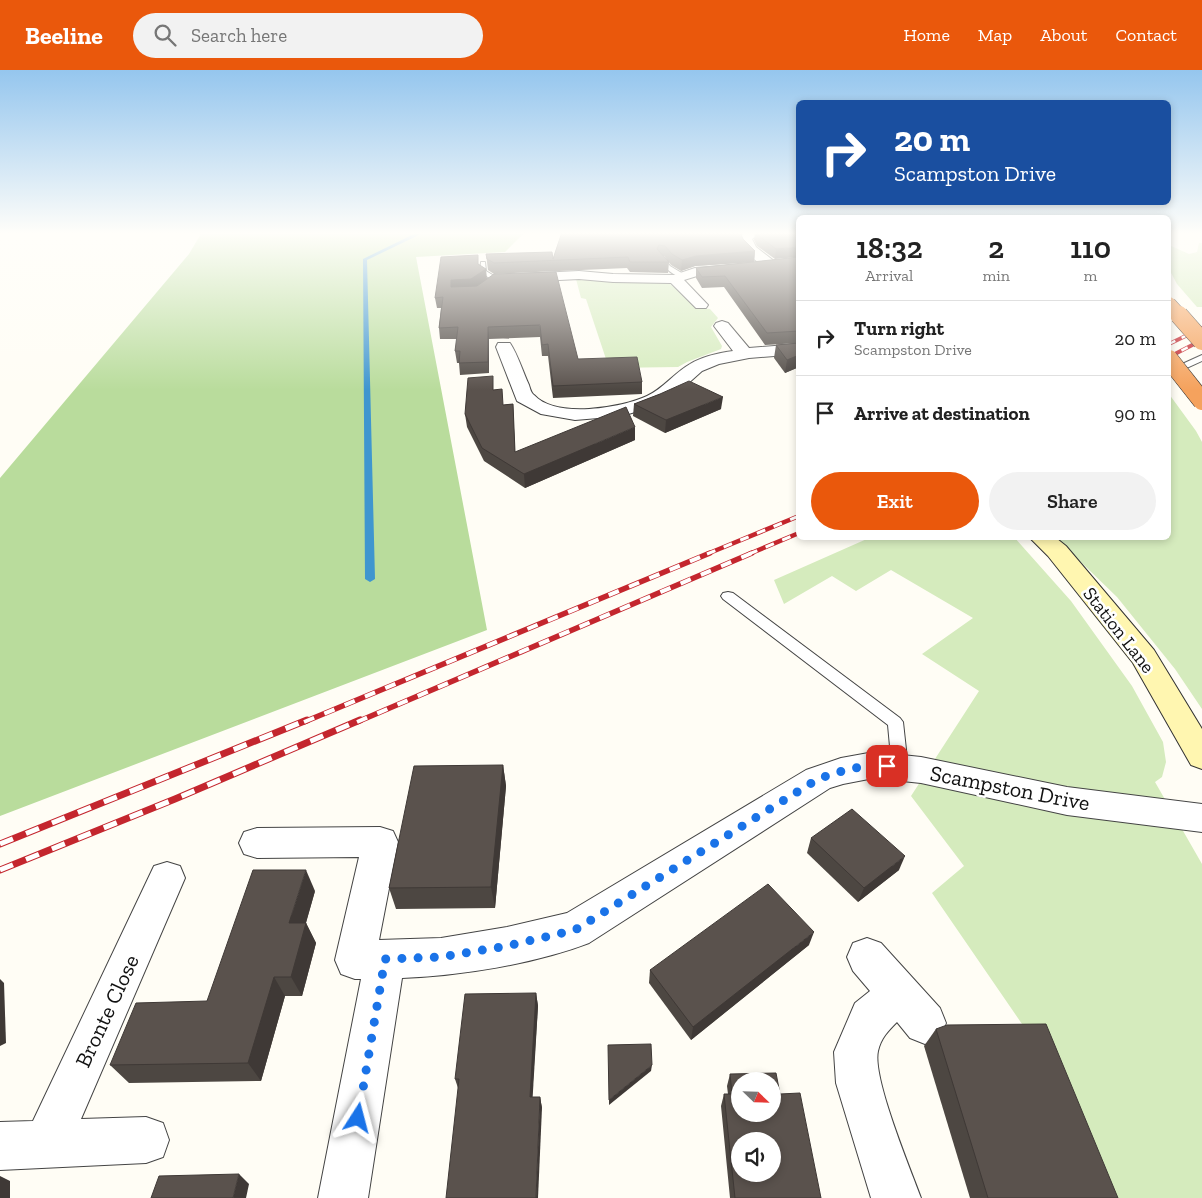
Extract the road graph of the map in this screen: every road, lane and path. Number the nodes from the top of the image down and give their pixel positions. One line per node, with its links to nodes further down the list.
1 (488, 285): 3 (lane)
2 (685, 285): 4 (street)
3 (475, 293)
4 (702, 305)
5 (1171, 306): 7 (highway, bridge)
6 (722, 326): 10 (street)
7 (1202, 341)
8 (504, 347): 10 (street)
9 (796, 349): 10 (street)
10 (745, 354)
11 (1202, 358): 13 (lane)
12 (1171, 362): 14 (highway, bridge)
13 (1171, 372)
14 (1202, 401)
15 (1044, 540): 17 (street, Station Lane)
16 (728, 596): 18 (lane)
17 (1202, 756)
18 (900, 768): 19 (street, Scampston Drive); 23 (street, Scampston Drive)
19 (1202, 818)
20 (257, 843): 23 (street)
21 (168, 878): 25 (street, Bronte Close)
22 (867, 957): 28 (street)
23 (370, 960): 27 (street)
24 (146, 1140): 25 (street)
25 (47, 1144): 26 (street)
26 (0, 1146)
27 (343, 1198)
28 (896, 1198)

